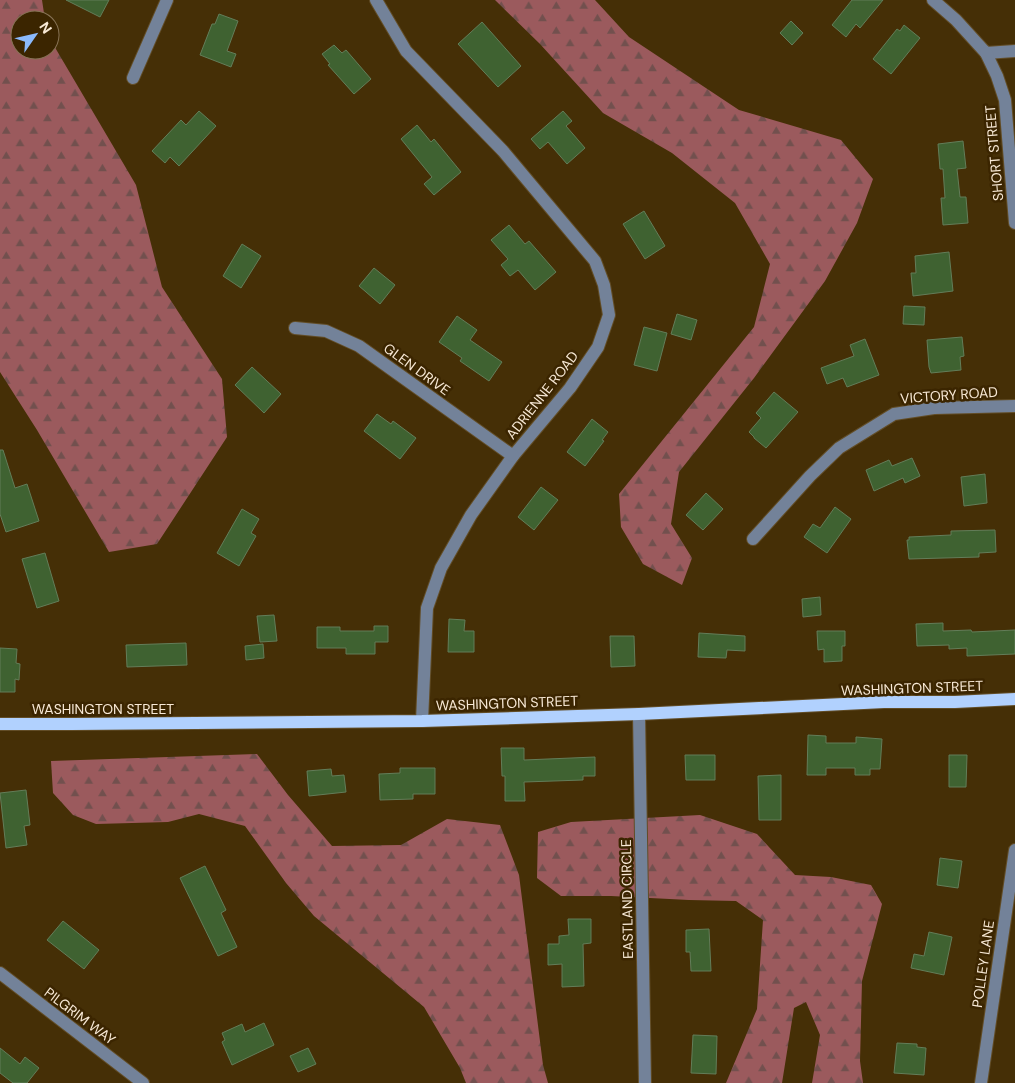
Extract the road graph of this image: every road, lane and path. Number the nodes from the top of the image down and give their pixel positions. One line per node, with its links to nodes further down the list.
1 (167, 0): 6 (street)
2 (376, 0): 10 (street, ADRIENNE ROAD)
3 (933, 0): 5 (street, SHORT STREET)
4 (1015, 51): 5 (street)
5 (986, 53): 7 (street, SHORT STREET)
6 (133, 78)
7 (1015, 223)
8 (295, 328): 10 (street, GLEN DRIVE)
9 (1015, 406): 11 (street, VICTORY ROAD)
10 (513, 456): 14 (street, ADRIENNE ROAD)
11 (753, 539)
12 (1015, 699): 13 (main road, WASHINGTON STREET)
13 (639, 714): 14 (main road, WASHINGTON STREET); 19 (street, EASTLAND CIRCLE)
14 (422, 720): 15 (main road, WASHINGTON STREET)
15 (0, 724)
16 (1015, 850): 20 (street, POLLEY LANE)
17 (0, 973): 18 (street, PILGRIM WAY)
18 (143, 1083)
19 (645, 1083)
20 (981, 1083)

